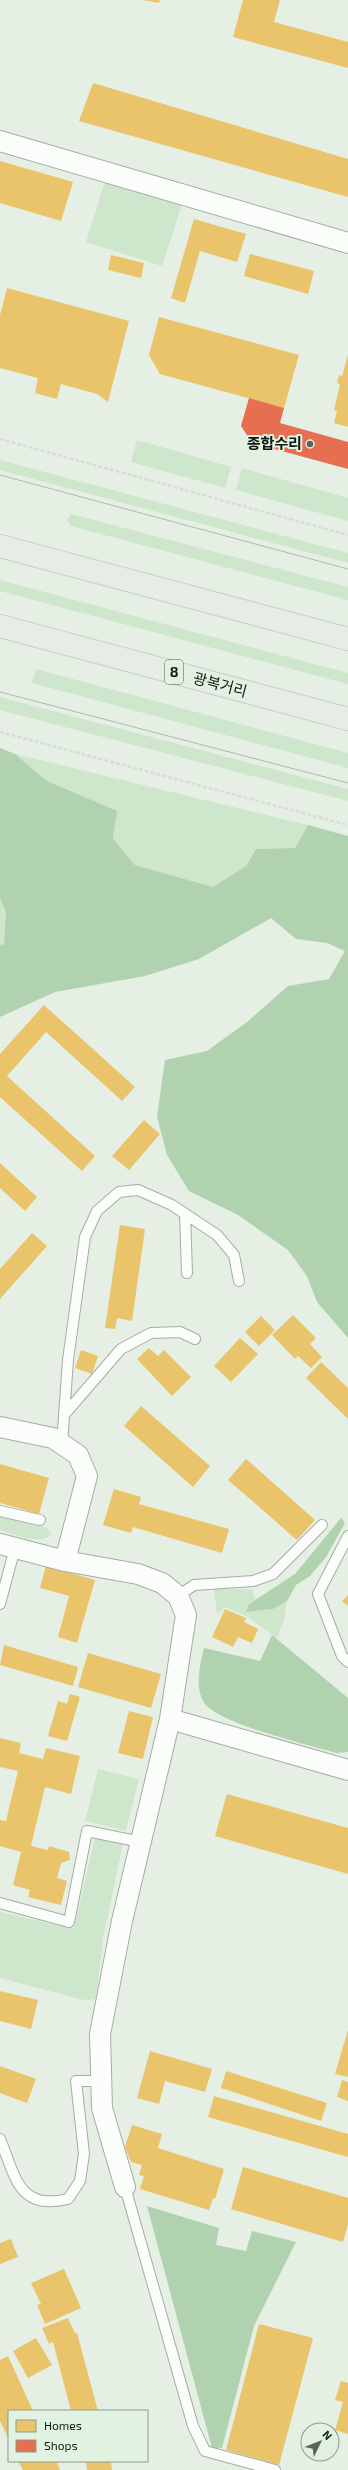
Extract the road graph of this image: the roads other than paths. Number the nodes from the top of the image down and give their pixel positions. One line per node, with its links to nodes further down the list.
1 (0, 141): 2 (street)
2 (348, 243)
3 (0, 546): 5 (highway)
4 (0, 626): 6 (highway, 광복거리 / 8)
5 (348, 639)
6 (348, 719)
7 (185, 1214): 8 (lane); 9 (lane); 11 (lane)
8 (187, 1273)
9 (239, 1281)
10 (195, 1339): 11 (lane)
11 (64, 1415): 13 (lane)
12 (0, 1427): 13 (street)
13 (62, 1444): 19 (street)
14 (0, 1511): 15 (lane)
15 (40, 1520)
16 (322, 1525): 20 (lane)
17 (348, 1536): 22 (lane)
18 (7, 1546): 19 (street); 21 (lane)
19 (65, 1561): 20 (street)
20 (178, 1596): 23 (street)
21 (0, 1604)
22 (348, 1662)
23 (170, 1719): 24 (street); 25 (street)
24 (348, 1770)
25 (141, 1842): 26 (lane); 27 (street)
26 (0, 1903)
27 (101, 2081): 28 (lane); 29 (street)
28 (0, 2139)
29 (125, 2187): 30 (lane)
30 (275, 2470)

